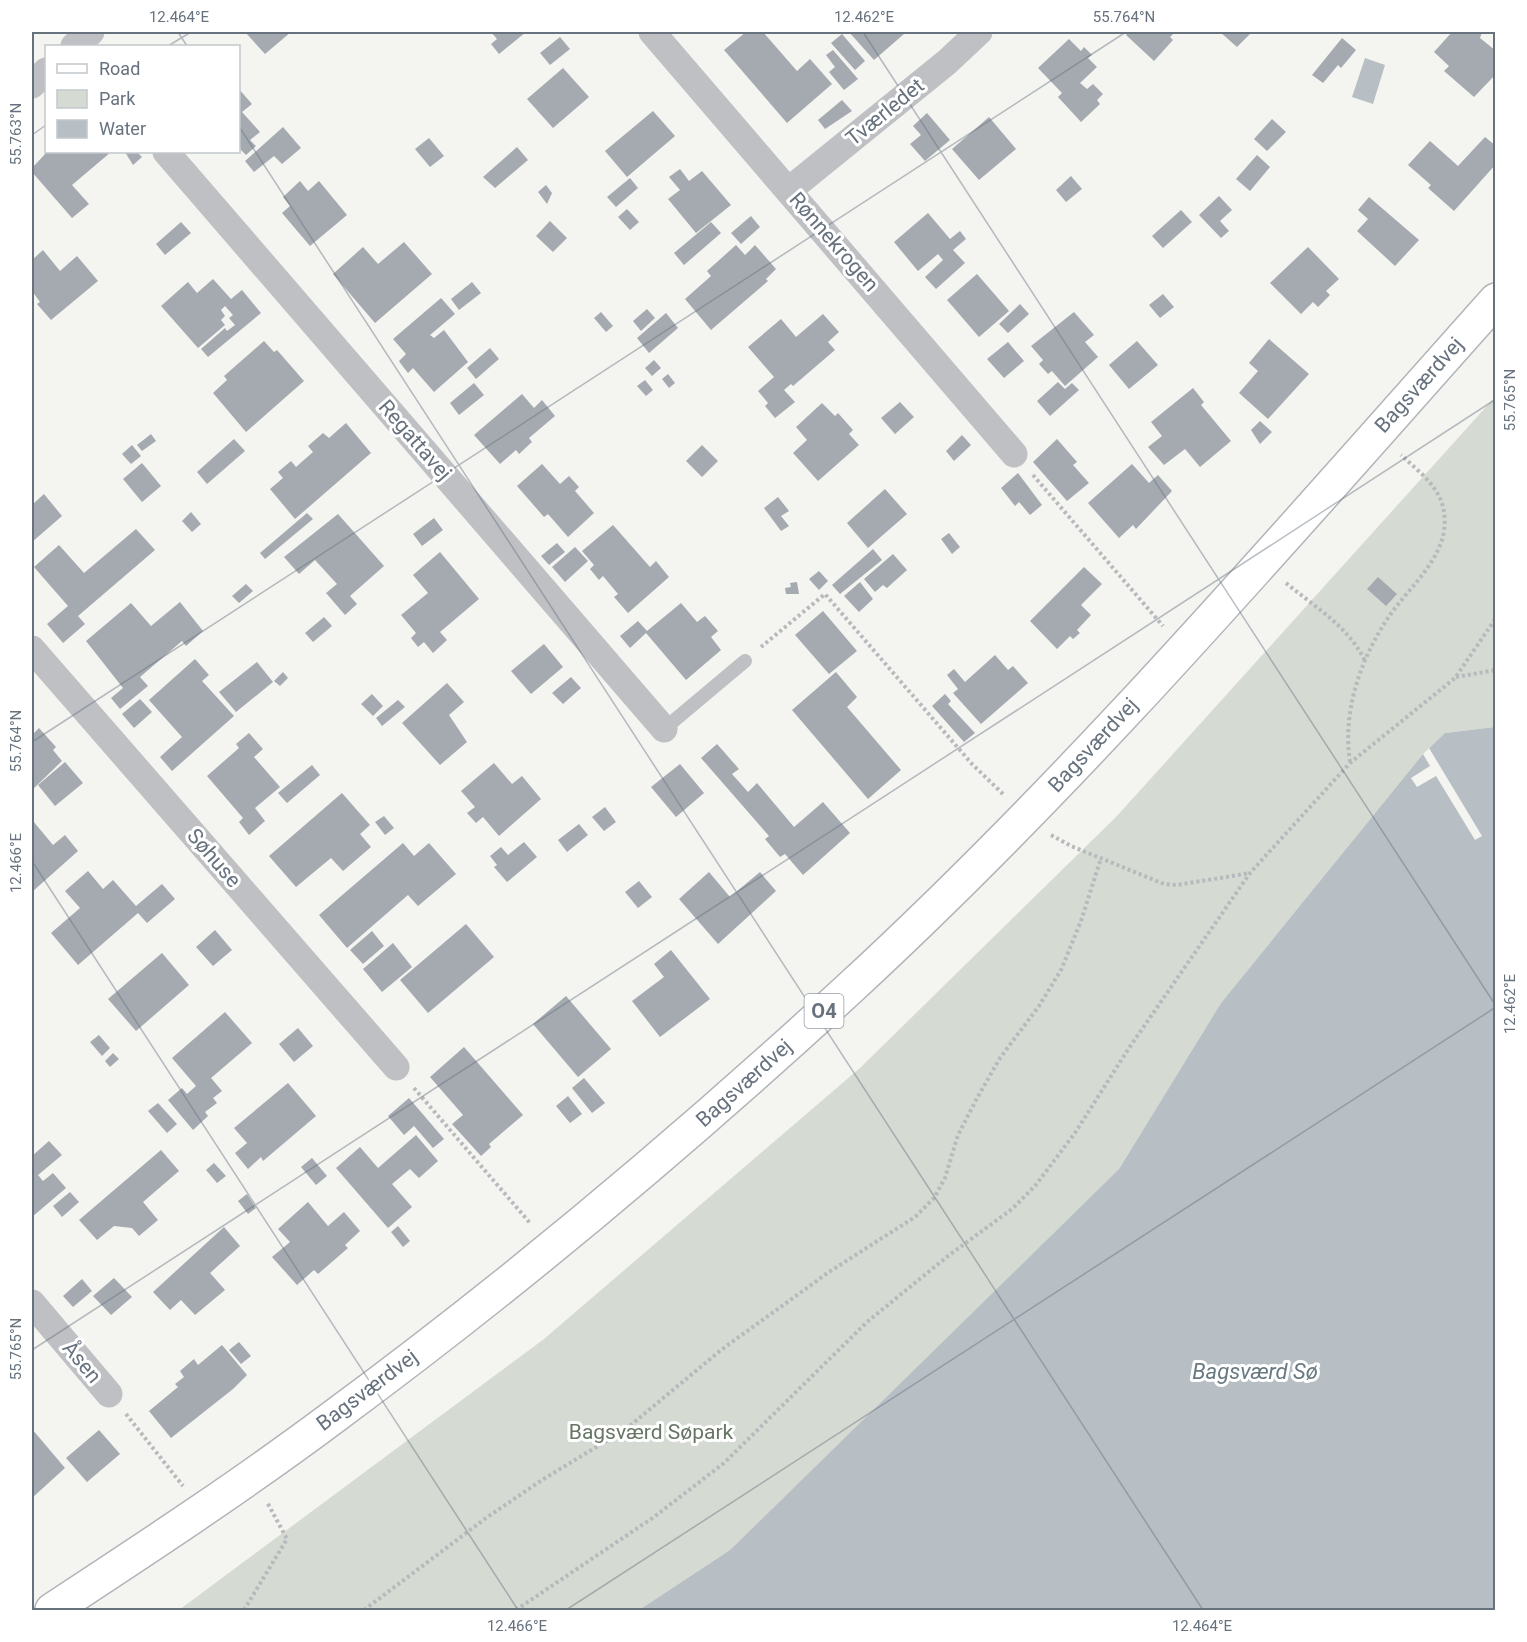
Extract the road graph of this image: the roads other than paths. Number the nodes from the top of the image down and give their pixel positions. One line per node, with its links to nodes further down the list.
1 (652, 32): 6 (street, Rønnekrogen)
2 (979, 32): 6 (street, Tværledet)
3 (45, 72): 4 (street)
4 (32, 85)
5 (167, 153): 11 (street, Regattavej)
6 (789, 190): 8 (street, Rønnekrogen)
7 (1496, 300): 15 (main road, Bagsværdvej / O4)
8 (1014, 454)
9 (32, 649): 12 (street, Søhuse)
10 (745, 661): 11 (lane)
11 (664, 729)
12 (396, 1067)
13 (32, 1303): 14 (street, Åsen)
14 (109, 1394)
15 (52, 1611)

